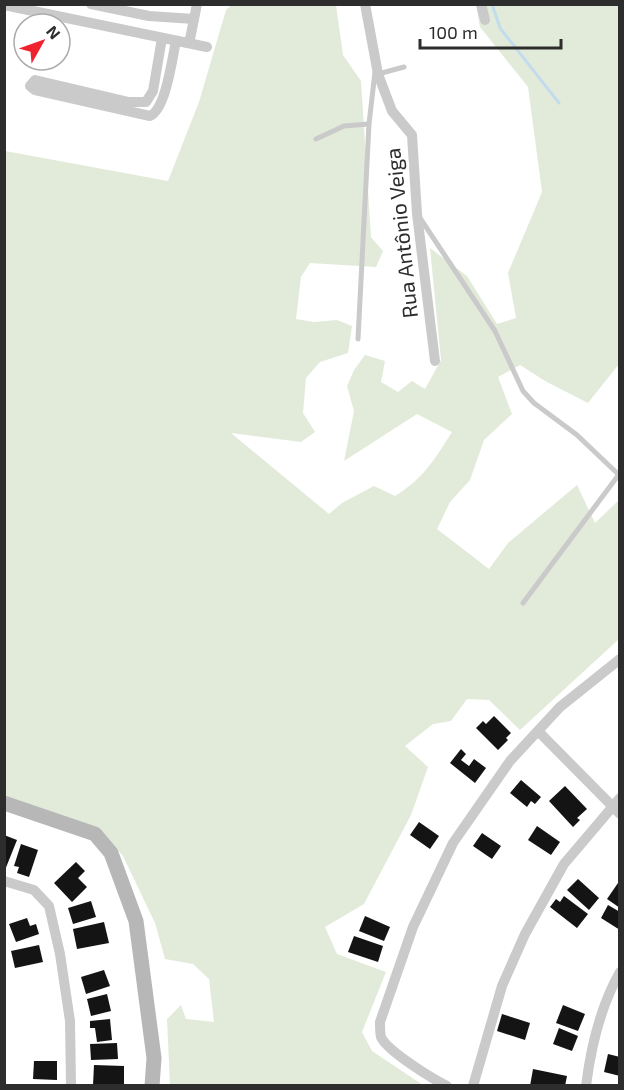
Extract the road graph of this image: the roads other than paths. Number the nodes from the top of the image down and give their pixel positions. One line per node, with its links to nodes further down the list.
1 (4, 4): 9 (street)
2 (91, 4): 6 (street)
3 (197, 4): 7 (street)
4 (365, 4): 12 (street, Rua Antônio Veiga)
5 (481, 4): 8 (street)
6 (111, 6): 7 (street)
7 (194, 19): 10 (street)
8 (485, 20)
9 (162, 38): 10 (street); 10 (street)
10 (181, 42): 11 (street)
11 (207, 47)
12 (376, 61): 14 (street, Rua Antônio Veiga); 15 (lane)
13 (404, 67): 14 (lane)
14 (378, 74): 17 (street, Rua Antônio Veiga)
15 (369, 124): 16 (lane); 18 (lane)
16 (316, 139)
17 (417, 214): 19 (street, Rua Antônio Veiga); 20 (lane)
18 (358, 339)
19 (435, 361)
20 (619, 473): 21 (lane)
21 (523, 603)
22 (620, 659): 23 (street)
23 (538, 731): 25 (street); 30 (street)
24 (4, 803): 29 (street)
25 (617, 806): 31 (street)
26 (4, 881): 28 (street)
27 (620, 972): 32 (street)
28 (71, 1086)
29 (152, 1086)
30 (447, 1086)
31 (473, 1086)
32 (586, 1086)

